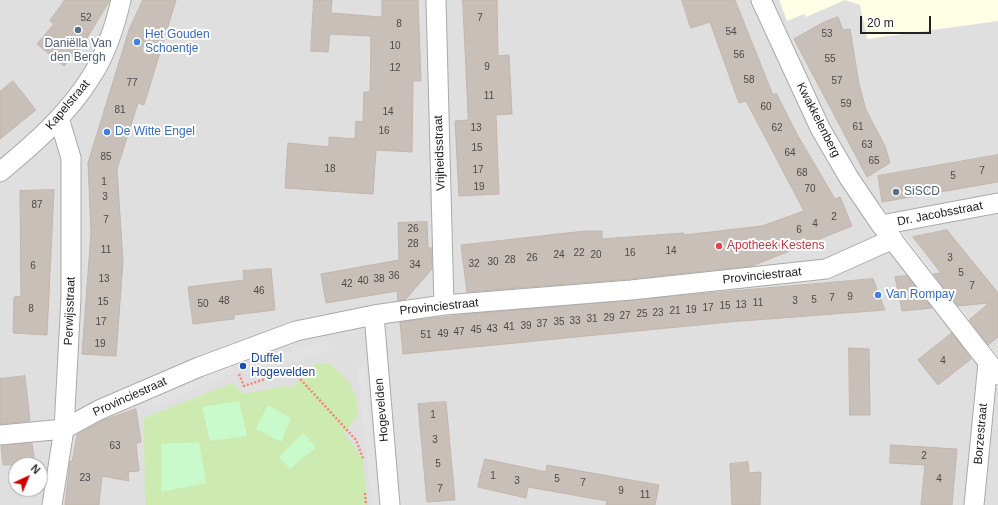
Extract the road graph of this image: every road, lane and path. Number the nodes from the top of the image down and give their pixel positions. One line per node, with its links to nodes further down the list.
1 (122, 0): 4 (street, Kapelstraat)
2 (436, 0): 8 (street, Vrijheidsstraat)
3 (761, 0): 7 (street, Kwakkelenberg)
4 (59, 118): 5 (street, Kapelstraat); 12 (street, Perwijsstraat)
5 (0, 172)
6 (998, 202): 7 (street, Dr. Jacobsstraat)
7 (887, 232): 8 (street, Provinciestraat); 11 (street, Kwakkelenberg)
8 (444, 305): 9 (street, Provinciestraat)
9 (374, 315): 10 (street, Provinciestraat); 18 (street, Hogevelden)
10 (232, 355): 12 (street, Provinciestraat); 14 (path)
11 (993, 369): 19 (street, Borzestraat)
12 (64, 429): 13 (street, Provinciestraat); 16 (street, Perwijsstraat)
13 (0, 435)
14 (364, 466)
15 (365, 490): 17 (path)
16 (52, 505)
17 (366, 505)
18 (390, 505)
19 (974, 505)

